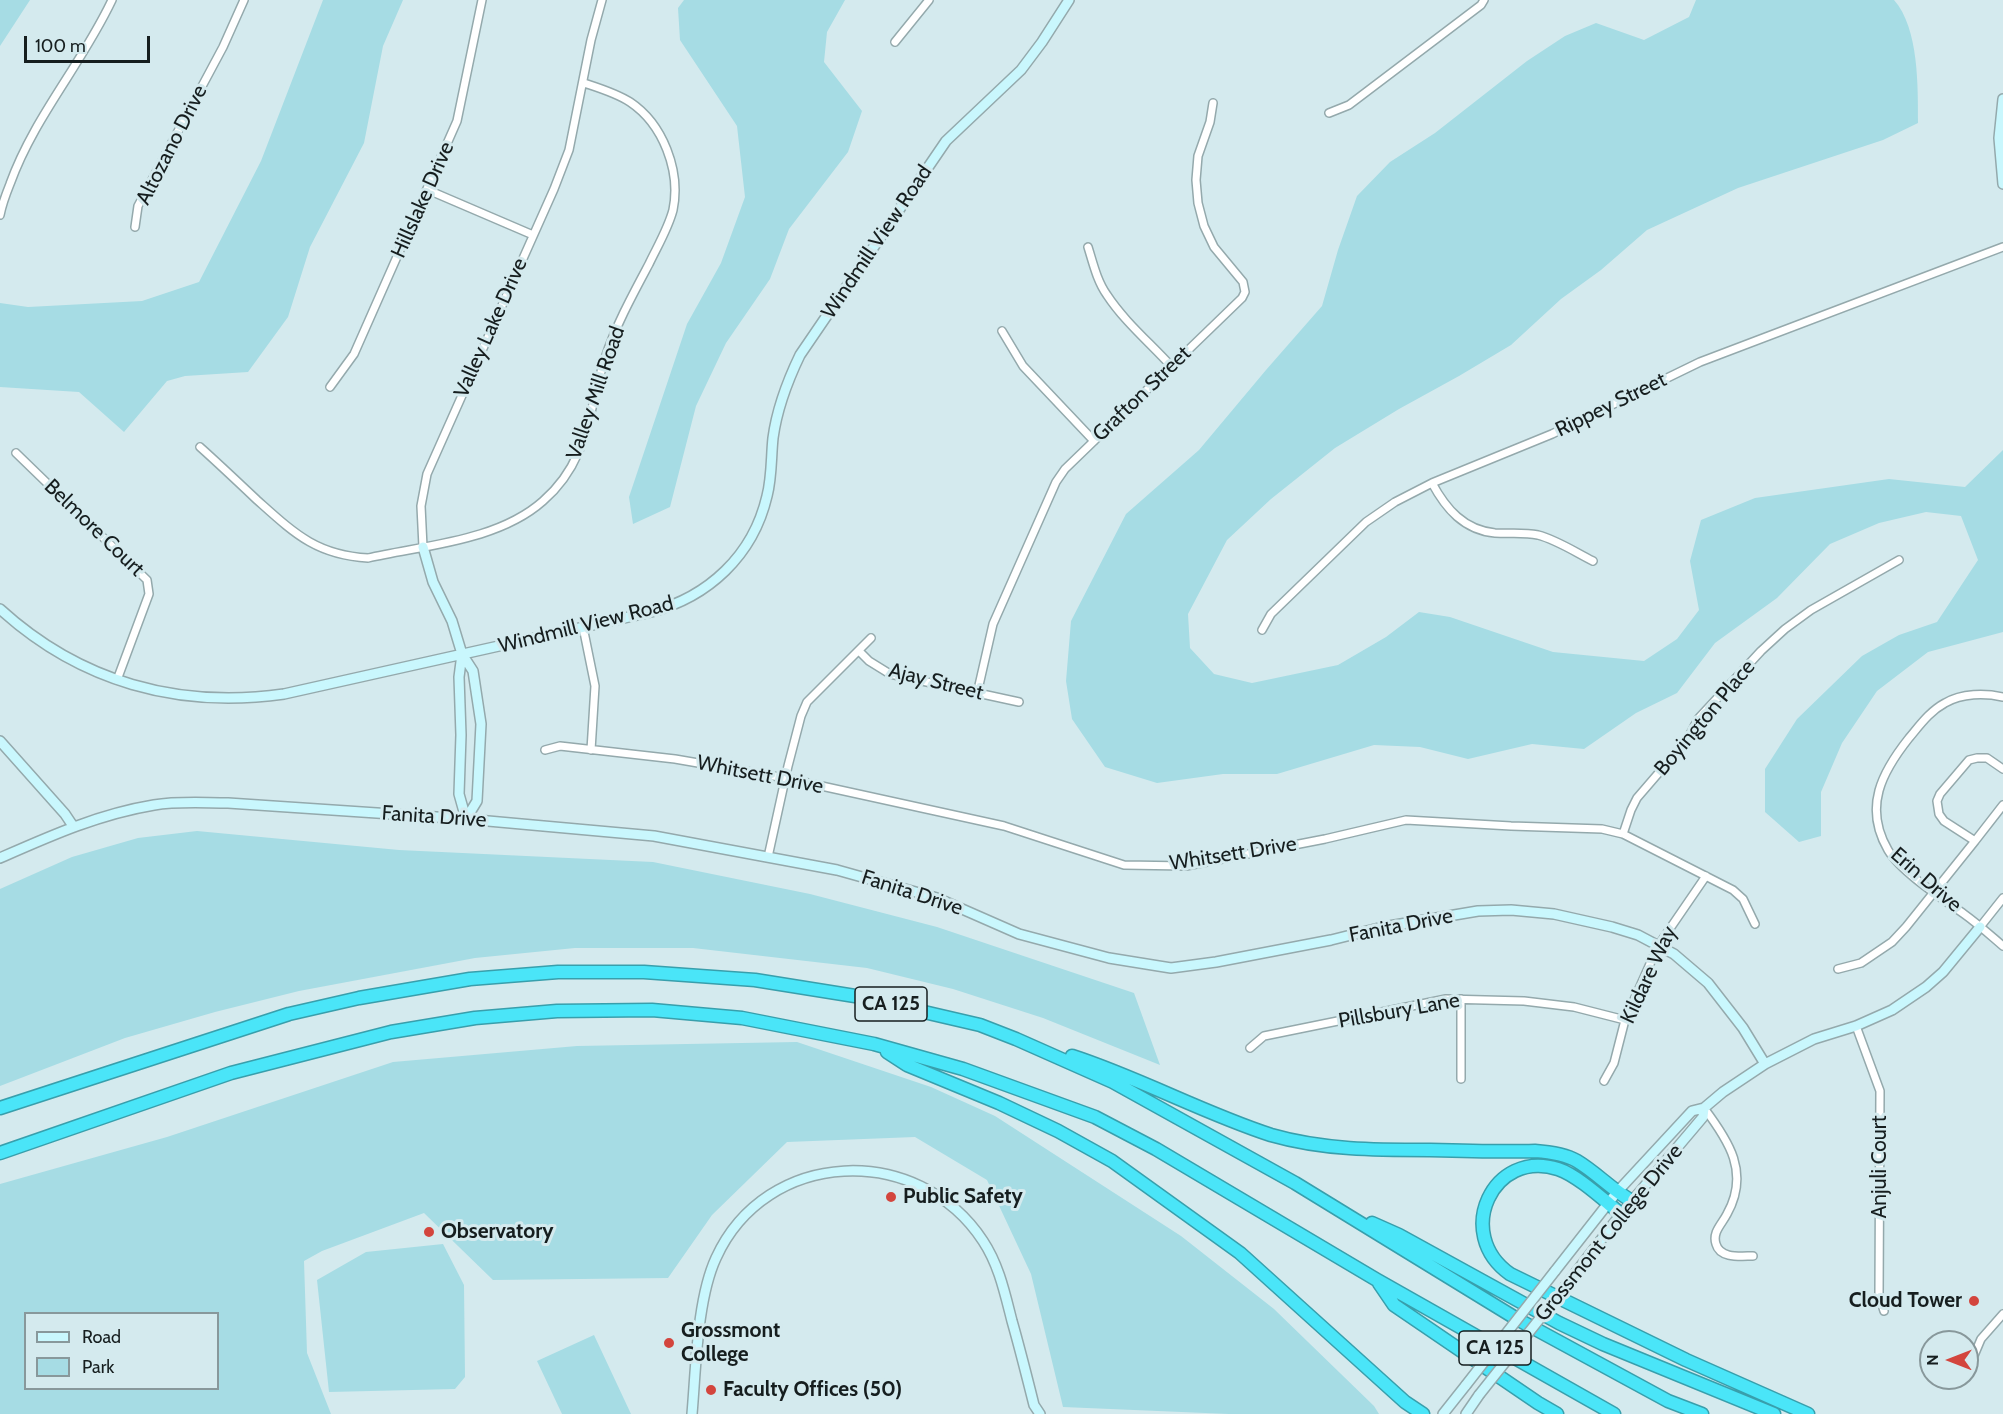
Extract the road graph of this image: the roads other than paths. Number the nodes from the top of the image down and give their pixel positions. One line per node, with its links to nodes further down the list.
1 (112, 0): 15 (street)
2 (244, 0): 16 (street, Altozano Drive)
3 (482, 0): 14 (street, Hillslake Drive)
4 (602, 0): 9 (street, Valley Lake Drive)
5 (929, 0): 8 (street)
6 (1069, 0): 31 (street, Windmill View Road)
7 (1484, 0): 12 (street)
8 (895, 42)
9 (584, 83): 17 (street, Valley Lake Drive); 27 (street, Valley Mill Road)
10 (2003, 99): 13 (street)
11 (1213, 103): 21 (street, Grafton Street)
12 (1329, 113)
13 (2003, 184)
14 (428, 190): 17 (street); 22 (street, Hillslake Drive)
15 (0, 215)
16 (135, 227)
17 (533, 235): 27 (street, Valley Lake Drive)
18 (1088, 246): 21 (street)
19 (2003, 247): 26 (street, Rippey Street)
20 (1002, 331): 23 (street)
21 (1171, 366): 23 (street, Grafton Street)
22 (330, 387)
23 (1094, 441): 37 (street, Grafton Street)
24 (200, 447): 27 (street, Valley Mill Road)
25 (16, 453): 36 (street, Belmore Court)
26 (1432, 483): 29 (street); 32 (street, Rippey Street)
27 (423, 547): 35 (street, Valley Lake Drive)
28 (1899, 560): 48 (street, Boyington Place)
29 (1593, 561)
30 (0, 609): 36 (street, Windmill View Road)
31 (583, 627): 35 (street, Windmill View Road); 42 (street)
32 (1262, 630)
33 (872, 638): 34 (street)
34 (859, 651): 37 (street, Ajay Street); 44 (street)
35 (462, 654): 36 (street, Windmill View Road); 46 (street, Valley Lake Drive); 46 (street, Valley Lake Drive)
36 (117, 680)
37 (977, 694): 39 (street, Ajay Street)
38 (2003, 697): 53 (street, Erin Drive)
39 (1019, 702)
40 (0, 741): 47 (street)
41 (545, 750): 42 (street, Whitsett Drive)
42 (591, 750): 44 (street, Whitsett Drive)
43 (2003, 769): 49 (street)
44 (785, 778): 48 (street, Whitsett Drive); 50 (street)
45 (2003, 805): 49 (street)
46 (466, 819): 47 (street, Fanita Drive); 50 (street, Fanita Drive)
47 (73, 826): 51 (street, Fanita Drive)
48 (1623, 834): 52 (street, Whitsett Drive)
49 (1975, 841): 53 (street)
50 (768, 857): 57 (street, Fanita Drive)
51 (0, 858)
52 (1706, 876): 55 (street, Whitsett Drive); 57 (street, Kildare Way)
53 (1933, 893): 56 (street, Erin Drive); 59 (street)
54 (2003, 898): 56 (street)
55 (1755, 924)
56 (1980, 927): 58 (street, Erin Drive); 62 (street, Grossmont College Drive)
57 (1659, 946): 61 (street, Kildare Way); 66 (street, Fanita Drive)
58 (2003, 946)
59 (1838, 969)
60 (1461, 999): 61 (street, Pillsbury Lane); 65 (street, Pillsbury Lane); 67 (street)
61 (1625, 1020): 68 (street, Kildare Way)
62 (1856, 1026): 66 (street, Grossmont College Drive); 79 (street, Anjuli Court)
63 (1016, 1039): 69 (highway, CA 125); 72 (highway); 73 (highway, CA 125)
64 (874, 1044): 71 (highway, CA 125); 78 (highway, CA 125); 84 (highway)
65 (1250, 1048)
66 (1765, 1064): 70 (street, Grossmont College Drive)
67 (1461, 1079)
68 (1604, 1081)
69 (0, 1108)
70 (1704, 1108): 72 (street, Grossmont College Drive); 74 (street, Grossmont College Drive); 77 (street)
71 (0, 1153)
72 (1617, 1192): 74 (highway); 75 (street, Grossmont College Drive)
73 (1317, 1197): 89 (highway, CA 125); 90 (highway)
74 (1632, 1200): 76 (street, Grossmont College Drive)
75 (1608, 1203): 76 (highway); 85 (street, Grossmont College Drive, bridge); 91 (highway)
76 (1621, 1214): 86 (street, Grossmont College Drive, bridge)
77 (1753, 1256)
78 (1377, 1280): 87 (highway); 88 (highway, CA 125)
79 (1884, 1311)
80 (2003, 1314): 81 (street)
81 (1979, 1344)
82 (692, 1414): 83 (street)
83 (1040, 1414)
84 (1422, 1414)
85 (1443, 1414)
86 (1466, 1414)
87 (1557, 1414)
88 (1614, 1414)
89 (1702, 1414)
90 (1774, 1414)
91 (1808, 1414)

